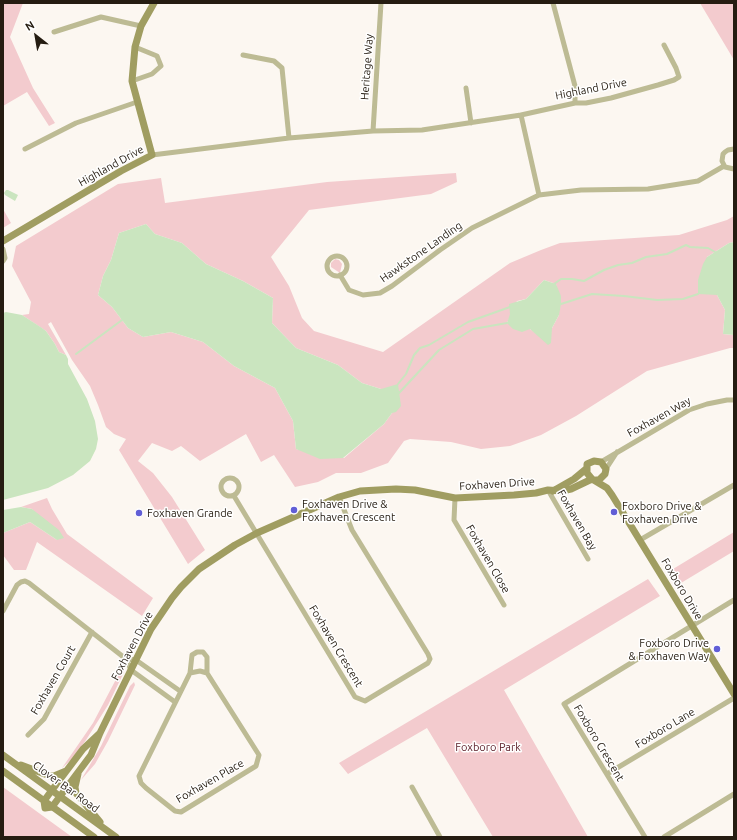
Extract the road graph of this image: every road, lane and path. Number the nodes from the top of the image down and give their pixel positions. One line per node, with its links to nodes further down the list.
1 (154, 3): 4 (street)
2 (381, 3): 15 (street, Heritage Way)
3 (553, 3): 12 (street)
4 (141, 26): 5 (street); 7 (street)
5 (54, 32)
6 (664, 45): 12 (street, Highland Drive)
7 (135, 47): 9 (street); 9 (street)
8 (243, 55): 16 (street)
9 (132, 81): 11 (street)
10 (466, 88): 14 (street)
11 (137, 102): 17 (street); 19 (street)
12 (575, 103): 13 (street, Highland Drive)
13 (521, 115): 14 (street, Highland Drive); 22 (street)
14 (471, 123): 15 (street, Highland Drive)
15 (373, 131): 16 (street, Highland Drive)
16 (289, 138): 19 (street, Highland Drive)
17 (25, 149)
18 (734, 149): 20 (street)
19 (152, 155): 23 (street, Highland Drive)
20 (724, 166): 21 (street); 22 (street, Hawkstone Landing)
21 (734, 170)
22 (539, 195): 26 (street, Hawkstone Landing)
23 (3, 241)
24 (3, 249): 25 (street)
25 (3, 261)
26 (340, 275): 26 (street, Hawkstone Landing)
27 (734, 400): 28 (street, Foxhaven Way)
28 (618, 451): 29 (street, Foxhaven Way); 31 (street, Foxhaven Way)
29 (601, 462): 30 (street); 31 (street)
30 (586, 469): 32 (street); 34 (street, Foxhaven Drive)
31 (606, 472): 32 (street); 35 (street, Foxboro Drive)
32 (594, 480): 34 (street, Foxhaven Drive); 35 (street, Foxboro Drive)
33 (734, 485): 40 (street)
34 (551, 490): 38 (street, Foxhaven Drive); 41 (street, Foxhaven Bay)
35 (612, 494): 40 (street, Foxboro Drive)
36 (234, 496): 39 (street)
37 (339, 497): 38 (street, Foxhaven Drive); 39 (street, Foxhaven Drive); 39 (street, Foxhaven Crescent)
38 (455, 498): 43 (street, Foxhaven Close)
39 (257, 533): 48 (street, Foxhaven Drive)
40 (640, 540): 45 (street, Foxboro Drive)
41 (588, 559)
42 (734, 600): 45 (street)
43 (504, 605)
44 (3, 611): 46 (street)
45 (692, 627): 53 (street, Foxboro Drive); 63 (street, Foxboro Crescent)
46 (92, 632): 47 (street); 57 (street, Foxhaven Court)
47 (126, 659): 48 (street); 49 (street)
48 (136, 660): 49 (street, Foxhaven Drive); 52 (street)
49 (131, 670): 55 (street); 56 (street, Foxhaven Drive)
50 (190, 673): 51 (street); 51 (street, Foxhaven Place); 52 (street, Foxhaven Place)
51 (207, 673): 55 (street, Foxhaven Place)
52 (180, 691): 55 (street, Foxhaven Place)
53 (734, 694)
54 (734, 698): 63 (street, Foxboro Lane)
55 (175, 702)
56 (100, 733): 60 (street, Foxhaven Drive); 62 (street, Foxhaven Drive)
57 (28, 735)
58 (3, 755): 59 (street, Clover Bar Road)
59 (13, 762): 60 (street); 65 (street, Clover Bar Road)
60 (69, 769): 65 (street, Foxhaven Drive)
61 (3, 771): 68 (street)
62 (78, 772): 67 (street, Foxhaven Drive); 70 (street)
63 (607, 774): 74 (street, Foxboro Crescent)
64 (412, 787): 73 (street)
65 (52, 790): 67 (street, Clover Bar Road); 68 (street, Foxhaven Drive)
66 (734, 794): 75 (street)
67 (60, 797): 69 (street, Foxhaven Drive); 70 (street, Clover Bar Road)
68 (44, 801): 69 (street)
69 (52, 807): 71 (street)
70 (107, 830): 72 (street, Clover Bar Road)
71 (94, 837)
72 (116, 837)
73 (440, 837)
74 (645, 837)
75 (664, 837)

